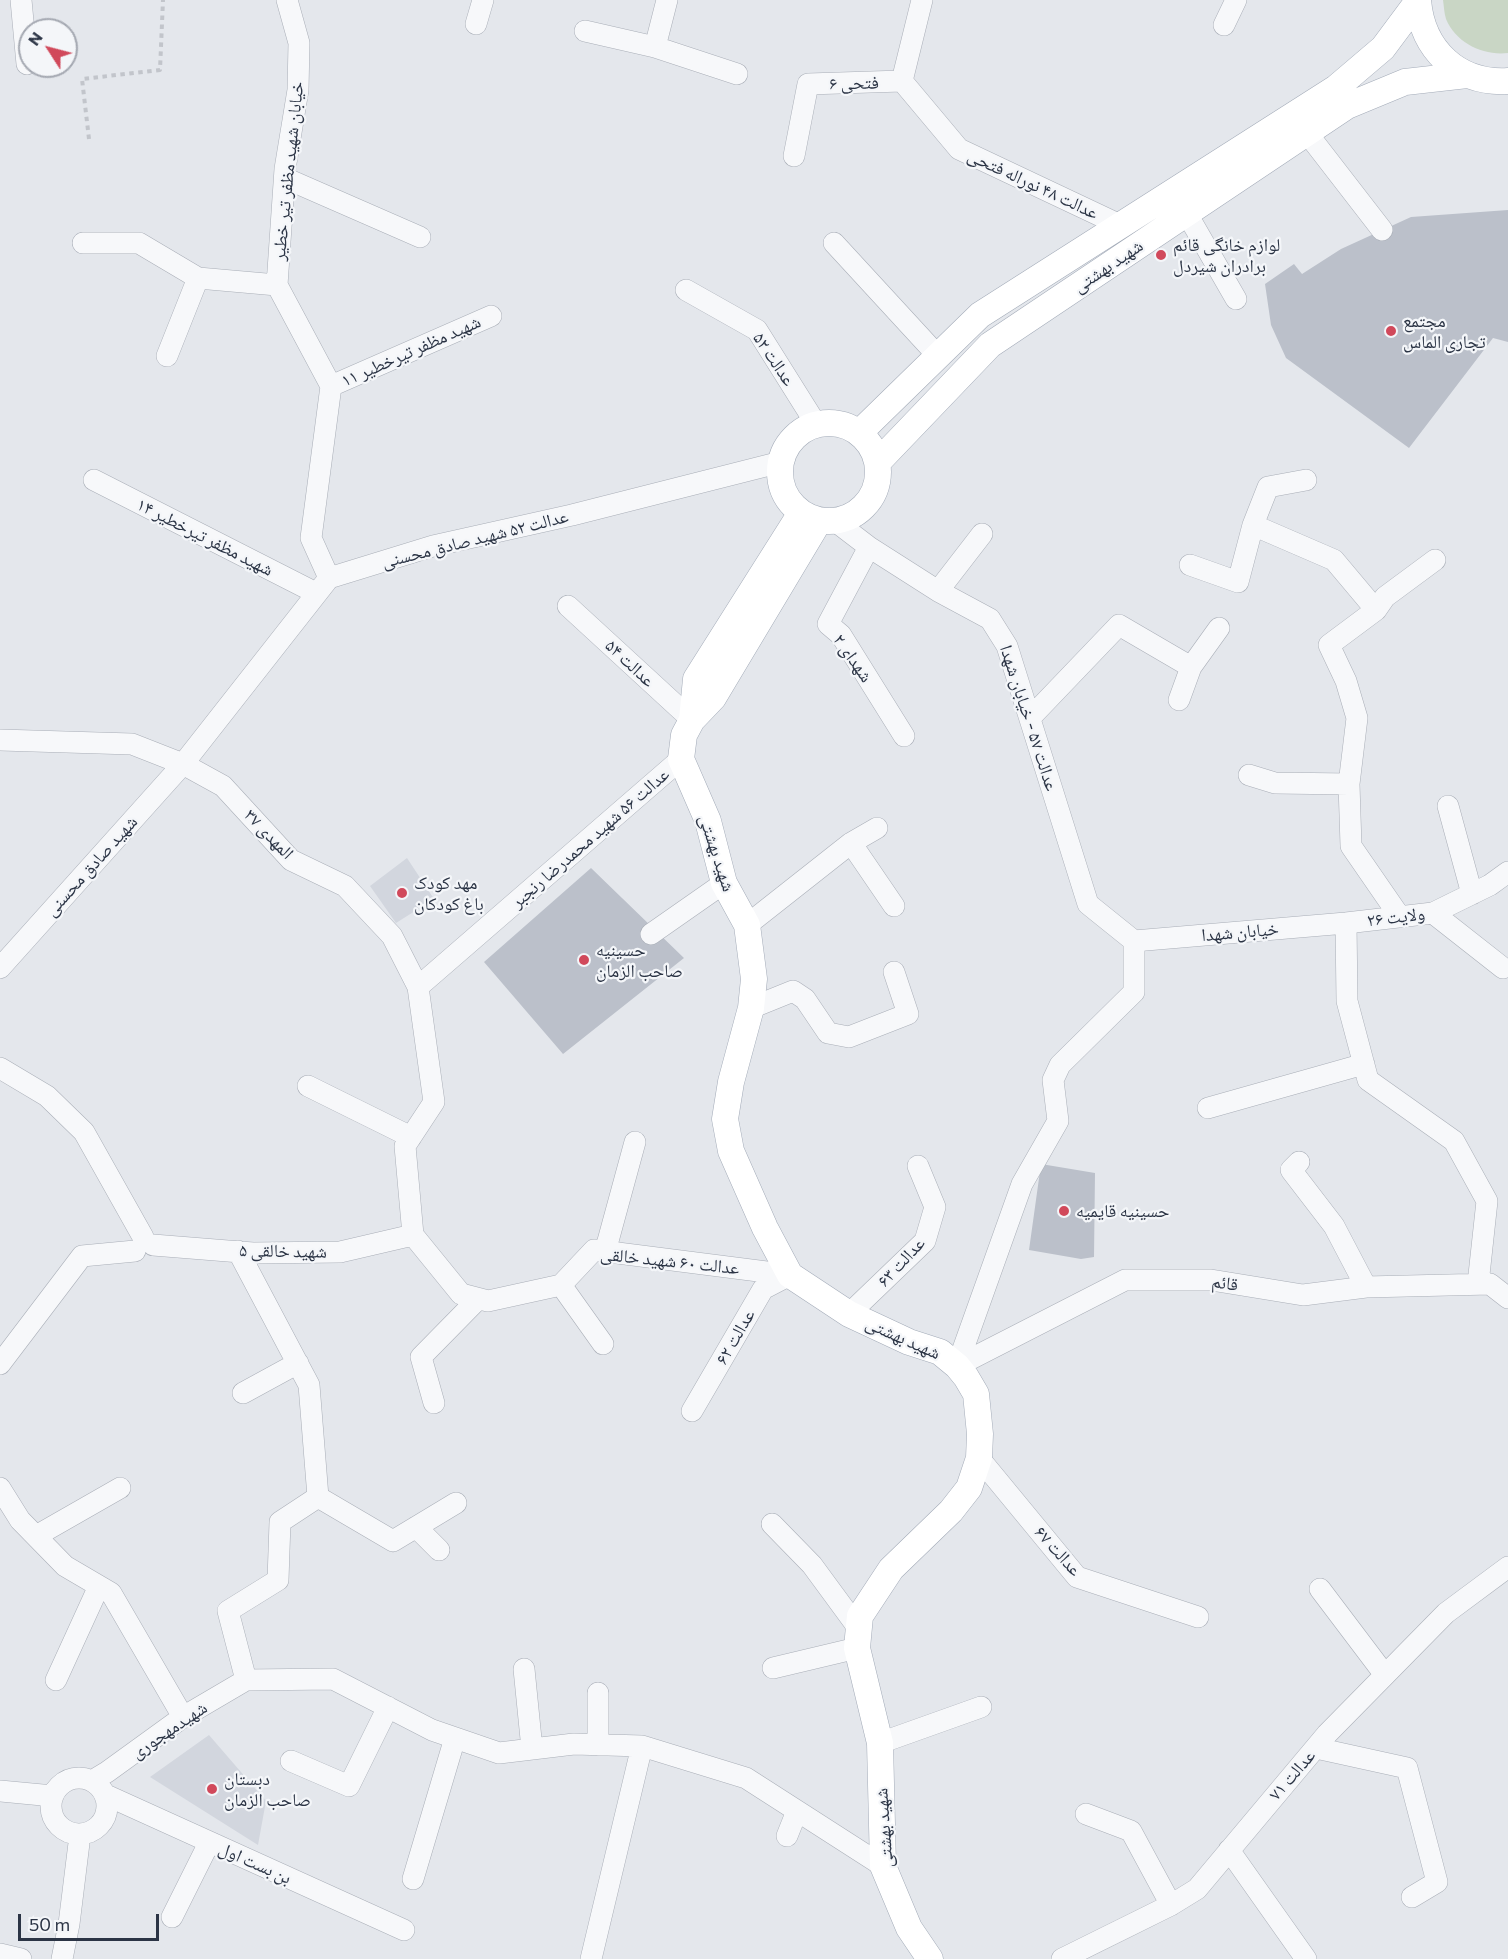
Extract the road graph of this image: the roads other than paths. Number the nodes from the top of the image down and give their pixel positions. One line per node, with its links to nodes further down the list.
1 (21, 0): 8 (street)
2 (483, 0): 9 (street)
3 (667, 0): 12 (street)
4 (922, 0): 15 (street)
5 (1236, 0): 10 (street)
6 (1418, 1): 14 (main road); 21 (main road, شهید بهشتی)
7 (289, 2): 19 (street, خیابان شهید مظفر تیر خطیر)
8 (23, 18)
9 (476, 24)
10 (1224, 25)
11 (585, 31): 12 (street)
12 (655, 47): 13 (street)
13 (737, 74)
14 (1467, 75): 16 (main road); 17 (main road, شهید بهشتی)
15 (902, 81): 18 (street, فتحی ۶); 21 (street, عدالت ۴۸ نوراله فتحی)
16 (1508, 81)
17 (1307, 133): 20 (main road, شهید بهشتی); 22 (street)
18 (794, 156)
19 (285, 178): 23 (street); 27 (street, خیابان شهید مظفر تیر خطیر)
20 (1187, 214): 29 (street); 37 (main road, شهید بهشتی)
21 (1122, 226): 32 (main road, شهید بهشتی)
22 (1382, 230)
23 (420, 237)
24 (83, 243): 26 (street)
25 (834, 243): 32 (street)
26 (198, 278): 27 (street); 31 (street)
27 (277, 285): 33 (street, خیابان شهید مظفر تیر خطیر)
28 (686, 290): 34 (street, عدالت ۵۲)
29 (1236, 299)
30 (491, 316): 33 (street, شهید مظفر تیرخطیر ۱۱)
31 (167, 356)
32 (938, 356): 35 (main road, شهید بهشتی)
33 (331, 386): 46 (street)
34 (816, 424): 35 (main road); 36 (main road)
35 (859, 433): 37 (main road)
36 (781, 462): 40 (main road); 46 (street, عدالت ۵۲ شهید صادق محسنی)
37 (878, 462): 40 (main road)
38 (94, 480): 46 (street, شهید مظفر تیرخطیر ۱۴)
39 (1306, 480): 41 (street)
40 (818, 518): 43 (street, عدالت ۵۷ - خیابان شهدا); 54 (main road)
41 (1253, 525): 45 (street); 49 (street)
42 (982, 534): 47 (street)
43 (869, 547): 47 (street, عدالت ۵۷ - خیابان شهدا); 55 (street, شهدای ۲)
44 (1435, 560): 49 (street)
45 (1190, 565)
46 (322, 586): 58 (street)
47 (938, 591): 53 (street, عدالت ۵۷ - خیابان شهدا)
48 (568, 606): 54 (street, عدالت ۵۴)
49 (1376, 610): 60 (street)
50 (1219, 628): 51 (street)
51 (1191, 668): 52 (street); 53 (street)
52 (1179, 700)
53 (1030, 718): 73 (street, عدالت ۵۷ - خیابان شهدا)
54 (692, 720): 57 (main road)
55 (904, 736)
56 (0, 740): 58 (street, المهدی ۳۷)
57 (681, 759): 65 (main road, شهید بهشتی); 77 (street, عدالت ۵۶ شهید محمدرضا رنجبر)
58 (183, 764): 74 (street, شهید صادق محسنی); 77 (street, المهدی ۳۷)
59 (1249, 775): 60 (street)
60 (1348, 784): 69 (street)
61 (1448, 806): 66 (street)
62 (877, 828): 63 (street)
63 (851, 843): 67 (street); 71 (street)
64 (1508, 872): 66 (street, ولایت ۲۶)
65 (724, 883): 71 (main road, شهید بهشتی); 72 (street)
66 (1472, 894): 68 (street, ولایت ۲۶)
67 (894, 906)
68 (1433, 913): 69 (street, ولایت ۲۶); 75 (street)
69 (1401, 917): 70 (street, ولایت ۲۶)
70 (1346, 923): 73 (street, خیابان شهدا); 79 (street)
71 (747, 925): 78 (main road, شهید بهشتی)
72 (651, 934)
73 (1134, 941): 101 (street)
74 (0, 968)
75 (1503, 968)
76 (894, 972): 78 (street)
77 (418, 987): 83 (street, المهدی ۳۷)
78 (751, 1008): 91 (main road, شهید بهشتی)
79 (1364, 1064): 82 (street); 92 (street)
80 (0, 1068): 88 (street)
81 (308, 1086): 83 (street)
82 (1208, 1108)
83 (411, 1137): 87 (street)
84 (635, 1142): 90 (street)
85 (1299, 1162): 94 (street)
86 (918, 1166): 97 (street, عدالت ۶۳)
87 (413, 1235): 89 (street, شهید خالقی ۵); 96 (street)
88 (144, 1244): 89 (street, شهید خالقی ۵); 100 (street, شهید خالقی ۵)
89 (238, 1251): 99 (street)
90 (605, 1252): 91 (street, عدالت ۶۰ شهید خالقی); 93 (street, عدالت ۶۰ شهید خالقی)
91 (790, 1275): 97 (main road, شهید بهشتی); 104 (street, عدالت ۶۲)
92 (1478, 1284): 94 (street, قائم); 95 (street, قائم)
93 (561, 1285): 96 (street); 98 (street)
94 (1366, 1287): 101 (street, قائم)
95 (1508, 1298)
96 (478, 1299): 103 (street)
97 (849, 1314): 101 (main road, شهید بهشتی)
98 (603, 1344)
99 (297, 1363): 102 (street); 108 (street)
100 (0, 1364)
101 (957, 1366): 105 (main road, شهید بهشتی)
102 (243, 1393)
103 (434, 1403)
104 (692, 1411)
105 (979, 1458): 117 (street, عدالت ۶۷); 118 (main road, شهید بهشتی)
106 (0, 1488): 112 (street)
107 (120, 1488): 112 (street)
108 (318, 1497): 111 (street); 123 (street)
109 (456, 1503): 111 (street)
110 (772, 1524): 118 (street)
111 (416, 1527): 113 (street)
112 (36, 1536): 115 (street)
113 (439, 1550)
114 (1508, 1567): 121 (street, عدالت ۷۱)
115 (99, 1586): 122 (street); 127 (street)
116 (1320, 1589): 121 (street)
117 (1197, 1617)
118 (858, 1639): 119 (street); 129 (main road, شهید بهشتی)
119 (773, 1668)
120 (524, 1669): 133 (street)
121 (1385, 1675): 132 (street, عدالت ۷۱)
122 (56, 1680)
123 (246, 1680): 125 (street); 127 (street, شهیدمهجوری)
124 (598, 1693): 130 (street)
125 (388, 1707): 128 (street); 134 (street)
126 (981, 1707): 129 (street)
127 (183, 1717): 135 (street, شهیدمهجوری)
128 (454, 1738): 133 (street); 145 (street)
129 (880, 1743): 144 (main road, شهید بهشتی)
130 (598, 1745): 131 (street); 133 (street)
131 (642, 1746): 138 (street); 153 (street)
132 (1316, 1748): 143 (street, عدالت ۷۱); 146 (street)
133 (532, 1749)
134 (291, 1761)
135 (99, 1788): 137 (street); 140 (street); 142 (street, بن بست اول)
136 (0, 1791): 137 (street)
137 (53, 1796): 140 (street)
138 (797, 1811): 141 (street); 144 (street)
139 (1086, 1814): 147 (street)
140 (80, 1835): 152 (street)
141 (787, 1836)
142 (209, 1843): 148 (street); 149 (street, بن بست اول)
143 (1228, 1850): 147 (street, عدالت ۷۱); 156 (street)
144 (883, 1866): 154 (main road, شهید بهشتی)
145 (413, 1880)
146 (1412, 1897)
147 (1171, 1905): 155 (street, عدالت ۷۱)
148 (172, 1917)
149 (404, 1930)
150 (0, 1954): 151 (street)
151 (21, 1959)
152 (62, 1959)
153 (591, 1959)
154 (930, 1959)
155 (1062, 1959)
156 (1306, 1959)

